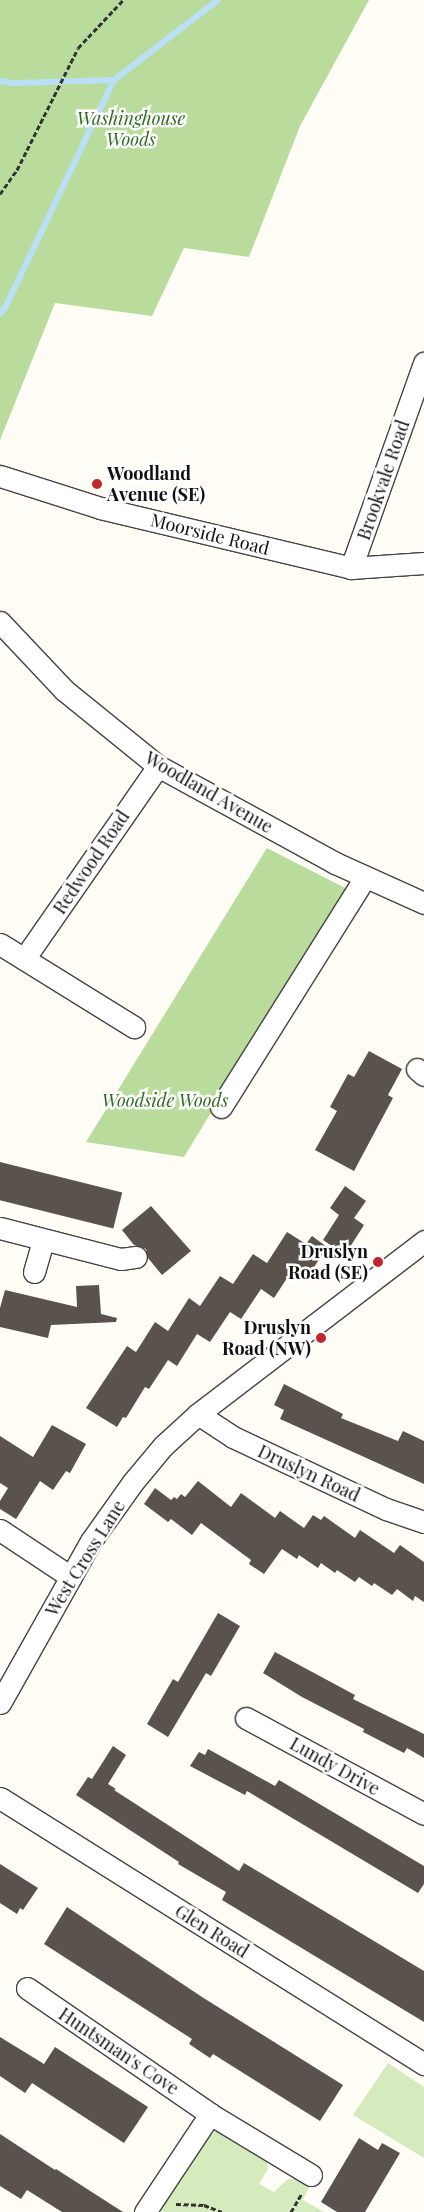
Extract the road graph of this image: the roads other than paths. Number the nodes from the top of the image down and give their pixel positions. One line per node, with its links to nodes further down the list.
1 (424, 362): 4 (street, Brookvale Road)
2 (0, 476): 4 (street, Moorside Road)
3 (424, 562): 4 (street, Moorside Road)
4 (351, 568)
5 (0, 622): 6 (street, Woodland Avenue)
6 (158, 766): 7 (street, Woodland Avenue); 10 (street, Redwood Road)
7 (364, 877): 8 (street, Woodland Avenue); 12 (street)
8 (424, 903)
9 (0, 944): 10 (street)
10 (24, 959): 11 (street)
11 (134, 1027)
12 (221, 1108)
13 (0, 1228): 14 (street)
14 (42, 1240): 16 (street); 17 (street)
15 (424, 1241): 18 (street, West Cross Lane)
16 (136, 1256)
17 (34, 1272)
18 (198, 1414): 19 (street, Druslyn Road); 21 (street, West Cross Lane)
19 (424, 1522)
20 (0, 1530): 21 (street)
21 (71, 1577): 22 (street, West Cross Lane)
22 (0, 1703)
23 (246, 1718): 25 (street, Lundy Drive)
24 (0, 1798): 27 (street, Glen Road)
25 (424, 1814)
26 (27, 1988): 28 (street, Huntsman's Cove)
27 (424, 2064)
28 (210, 2114): 29 (street, Huntsman's Cove); 30 (street)
29 (312, 2175)
30 (150, 2205)

